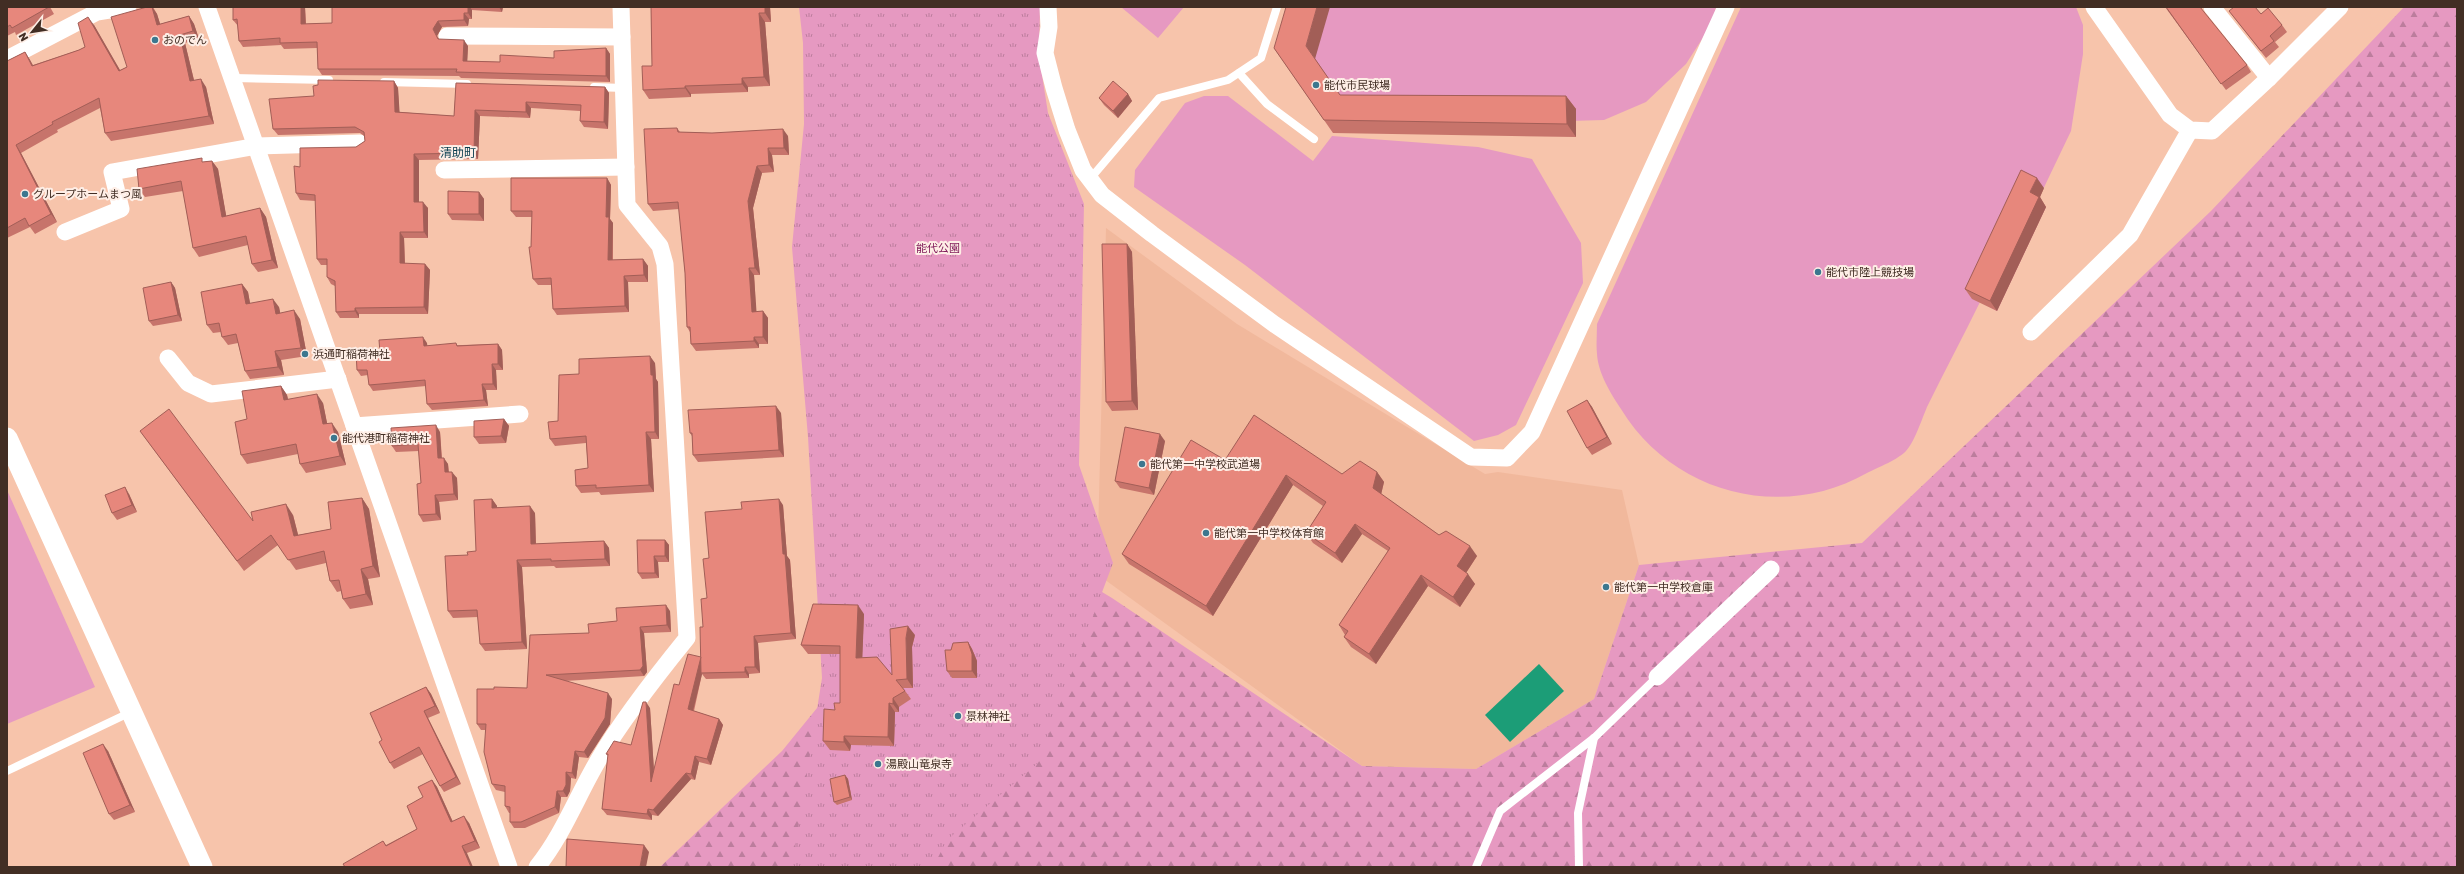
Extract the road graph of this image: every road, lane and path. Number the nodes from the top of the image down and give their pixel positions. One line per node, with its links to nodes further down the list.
1 (128, 7): 12 (street)
2 (207, 7): 14 (street)
3 (622, 7): 11 (street)
4 (1048, 7): 27 (street)
5 (1277, 7): 13 (lane)
6 (1726, 7): 27 (street)
7 (2094, 7): 21 (street)
8 (2212, 7): 15 (street)
9 (2340, 7): 15 (street)
10 (447, 36): 11 (street)
11 (622, 37): 20 (street)
12 (7, 59)
13 (1239, 73): 22 (lane); 27 (lane)
14 (233, 78): 16 (lane); 24 (street)
15 (2269, 78): 21 (street)
16 (337, 80)
17 (377, 81): 18 (lane)
18 (472, 84)
19 (584, 87): 20 (lane)
20 (624, 88): 25 (street)
21 (2190, 130): 29 (street)
22 (1314, 139)
23 (360, 143): 24 (street)
24 (257, 146): 28 (street); 31 (street)
25 (626, 168): 26 (street); 42 (street)
26 (444, 170)
27 (1090, 179)
28 (65, 232)
29 (2031, 332)
30 (168, 358): 31 (street)
31 (338, 379): 33 (street)
32 (520, 414): 33 (street)
33 (354, 426): 41 (street)
34 (7, 438): 37 (street)
35 (1771, 569): 36 (street)
36 (1657, 677): 38 (lane)
37 (131, 712): 39 (lane); 40 (street)
38 (1594, 738): 43 (lane); 44 (lane)
39 (7, 770)
40 (202, 867)
41 (509, 867)
42 (537, 867)
43 (1476, 867)
44 (1579, 867)

